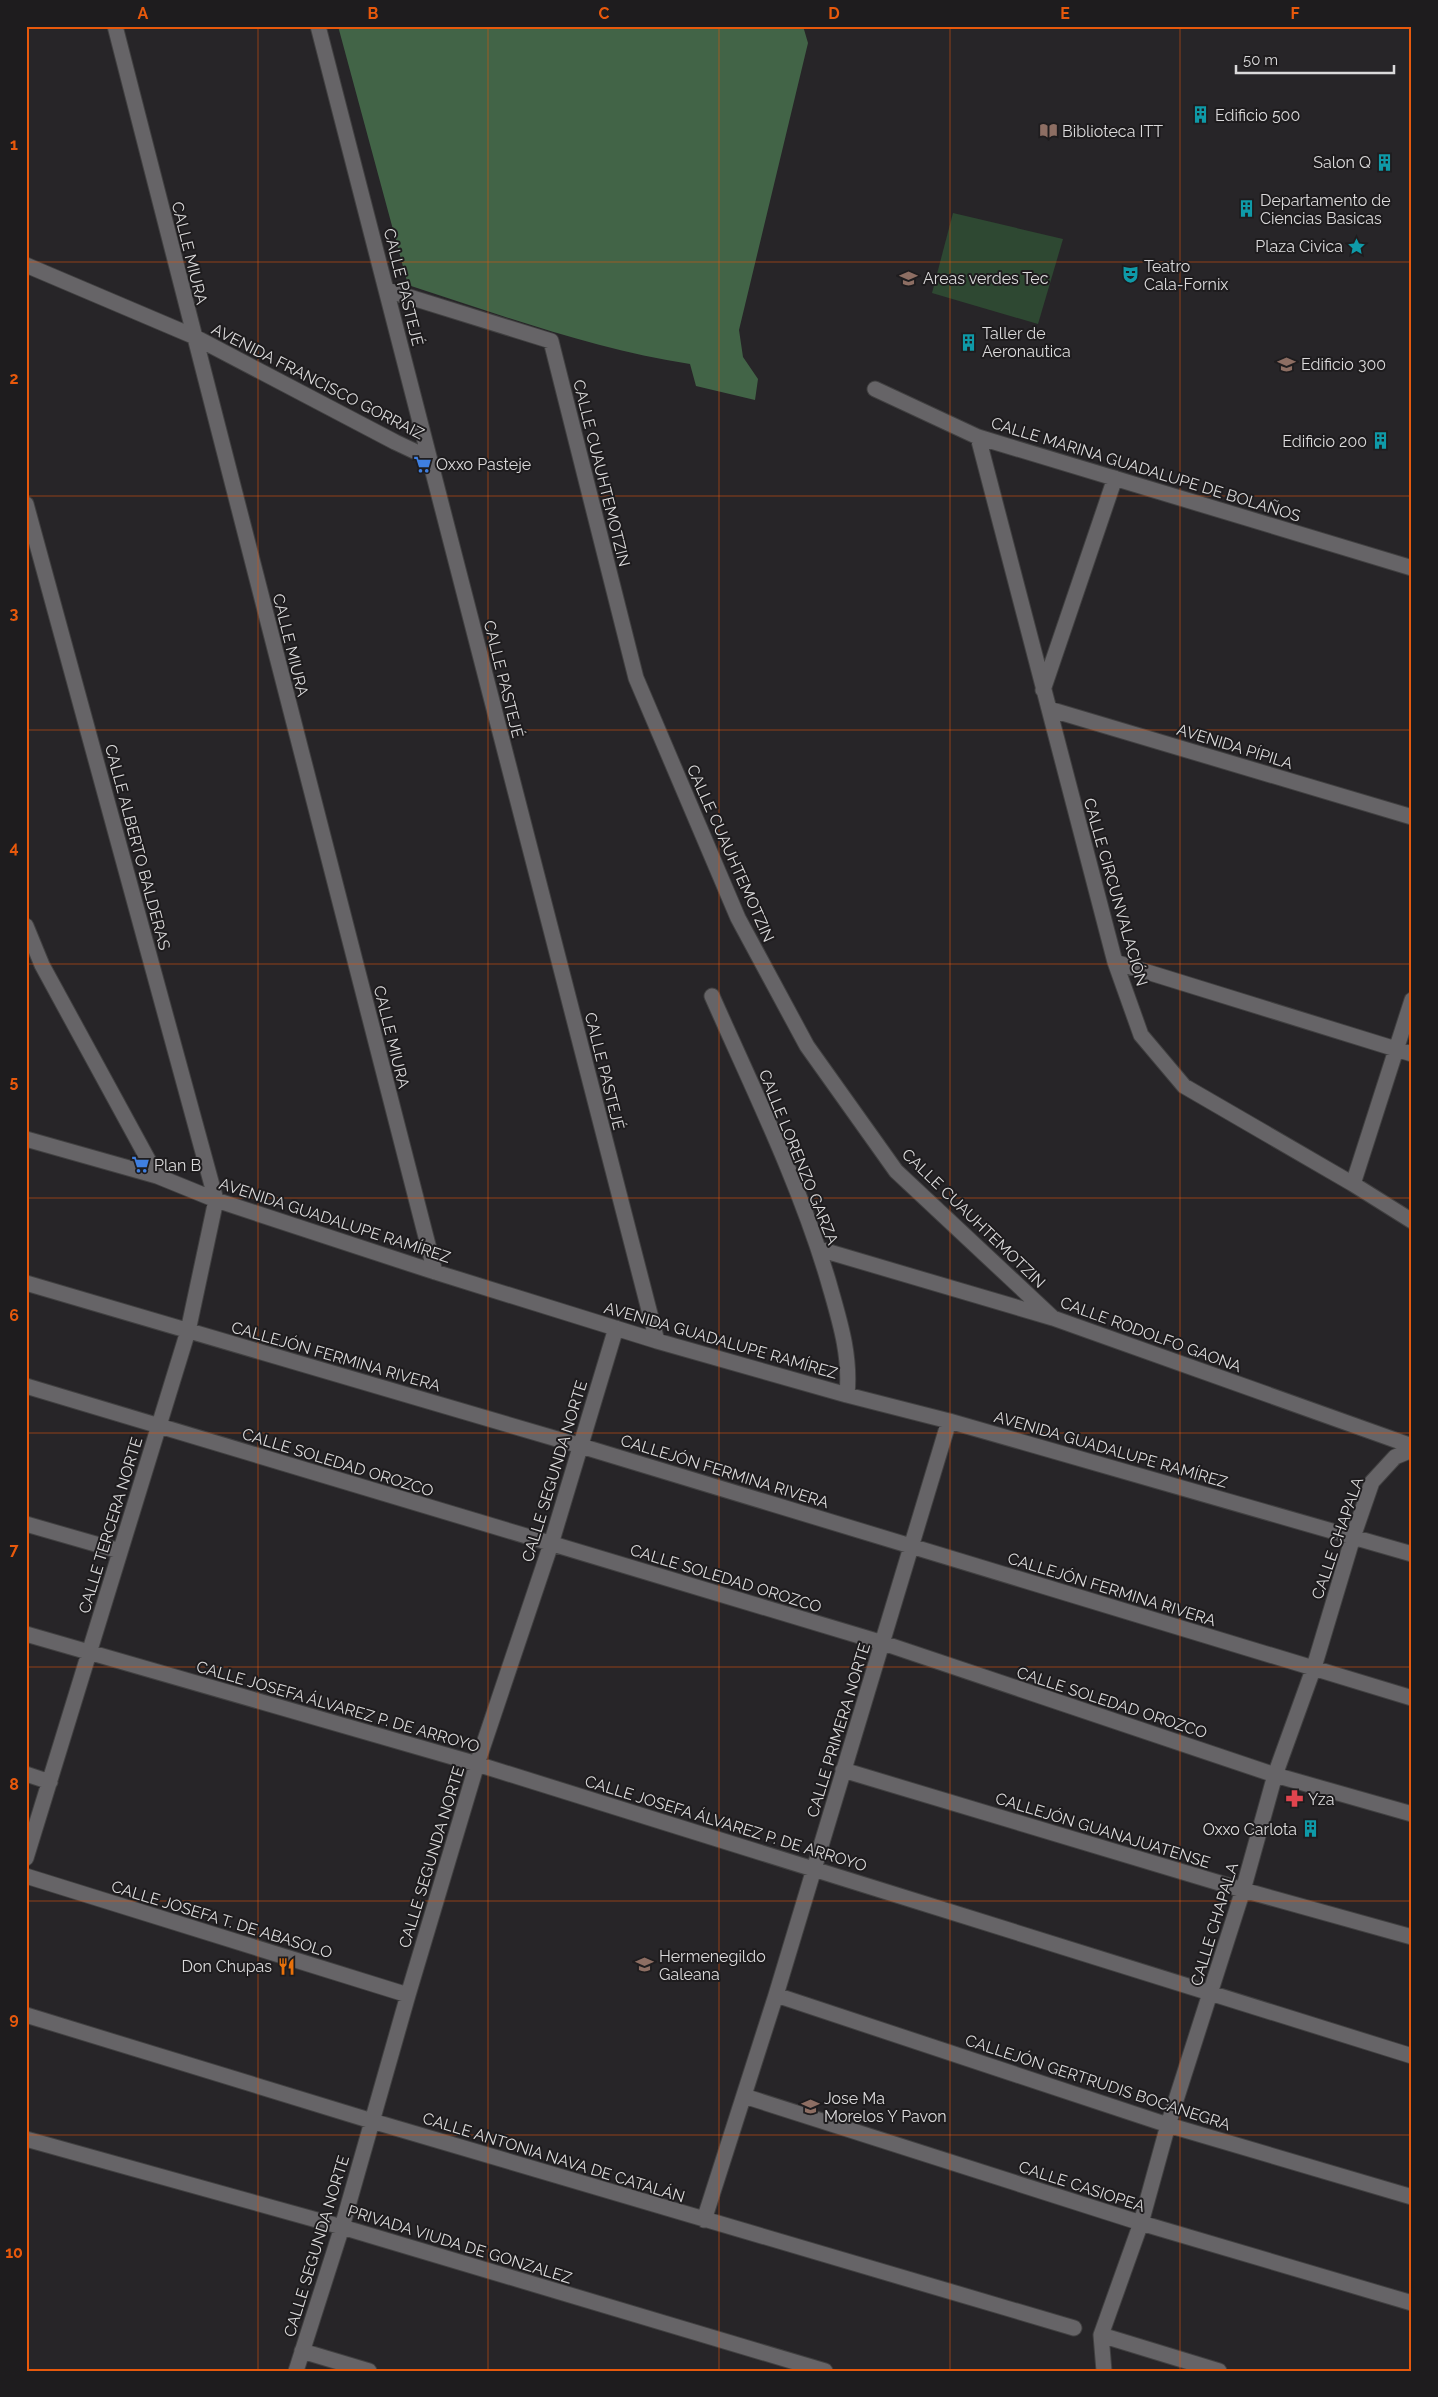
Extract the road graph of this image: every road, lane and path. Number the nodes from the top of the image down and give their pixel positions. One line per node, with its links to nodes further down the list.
1 (115, 26): 5 (street, CALLE MIURA)
2 (318, 26): 4 (street, CALLE PASTEJÉ)
3 (26, 265): 5 (street, AVENIDA FRANCISCO GORRAIZ)
4 (387, 290): 8 (street, CALLE PASTEJÉ); 31 (street, CALLE CUAUHTEMOTZIN)
5 (193, 336): 8 (street, AVENIDA FRANCISCO GORRAIZ); 29 (street, CALLE MIURA)
6 (875, 389): 7 (street, CALLE MARINA GUADALUPE DE BOLAÑOS)
7 (978, 437): 9 (street, CALLE MARINA GUADALUPE DE BOLAÑOS); 12 (street, CALLE CIRCUNVALACIÓN)
8 (429, 458): 34 (street, CALLE PASTEJÉ)
9 (1115, 478): 11 (street, CALLE MARINA GUADALUPE DE BOLAÑOS); 12 (street)
10 (26, 504): 26 (street, CALLE ALBERTO BALDERAS)
11 (1412, 568)
12 (1043, 690): 13 (street, CALLE CIRCUNVALACIÓN)
13 (1048, 709): 14 (street, AVENIDA PÍPILA); 17 (street, CALLE CIRCUNVALACIÓN)
14 (1412, 817)
15 (26, 926): 18 (street)
16 (26, 960): 18 (street)
17 (1115, 962): 21 (street); 25 (street, CALLE CIRCUNVALACIÓN)
18 (42, 965): 24 (street)
19 (712, 996): 28 (street, CALLE LORENZO GARZA)
20 (1412, 1000): 21 (street)
21 (1396, 1049): 22 (street); 25 (street)
22 (1412, 1054)
23 (26, 1139): 24 (street, AVENIDA GUADALUPE RAMÍREZ)
24 (157, 1176): 26 (street, AVENIDA GUADALUPE RAMÍREZ)
25 (1352, 1184): 27 (street, CALLE CIRCUNVALACIÓN)
26 (216, 1200): 29 (street, AVENIDA GUADALUPE RAMÍREZ); 33 (street, CALLE TERCERA NORTE)
27 (1412, 1221)
28 (819, 1249): 31 (street, CALLE RODOLFO GAONA); 36 (street, CALLE LORENZO GARZA)
29 (435, 1272): 32 (street, AVENIDA GUADALUPE RAMÍREZ)
30 (26, 1283): 33 (street, CALLEJÓN FERMINA RIVERA)
31 (1053, 1318): 40 (street, CALLE RODOLFO GAONA)
32 (616, 1328): 34 (street, AVENIDA GUADALUPE RAMÍREZ); 39 (street, CALLE SEGUNDA NORTE)
33 (188, 1331): 38 (street, CALLE TERCERA NORTE); 39 (street, CALLEJÓN FERMINA RIVERA)
34 (657, 1341): 36 (street, AVENIDA GUADALUPE RAMÍREZ)
35 (26, 1386): 38 (street, CALLE SOLEDAD OROZCO)
36 (847, 1395): 37 (street, AVENIDA GUADALUPE RAMÍREZ)
37 (949, 1421): 42 (street, AVENIDA GUADALUPE RAMÍREZ); 44 (street, CALLE PRIMERA NORTE)
38 (159, 1426): 43 (street, CALLE SOLEDAD OROZCO); 45 (street, CALLE TERCERA NORTE)
39 (581, 1446): 43 (street, CALLE SEGUNDA NORTE); 44 (street, CALLEJÓN FERMINA RIVERA)
40 (1412, 1448): 42 (street, CALLE CHAPALA)
41 (26, 1524): 45 (street)
42 (1353, 1537): 46 (street, AVENIDA GUADALUPE RAMÍREZ); 50 (street, CALLE CHAPALA)
43 (551, 1544): 48 (street, CALLE SOLEDAD OROZCO); 52 (street, CALLE SEGUNDA NORTE)
44 (912, 1547): 48 (street, CALLE PRIMERA NORTE); 50 (street, CALLEJÓN FERMINA RIVERA)
45 (120, 1551): 49 (street, CALLE TERCERA NORTE)
46 (1412, 1554)
47 (26, 1634): 49 (street, CALLE JOSEFA ÁLVAREZ P. DE ARROYO)
48 (883, 1643): 53 (street, CALLE PRIMERA NORTE); 55 (street, CALLE SOLEDAD OROZCO)
49 (89, 1652): 52 (street, CALLE JOSEFA ÁLVAREZ P. DE ARROYO); 56 (street, CALLE TERCERA NORTE)
50 (1314, 1667): 51 (street, CALLEJÓN FERMINA RIVERA); 55 (street, CALLE CHAPALA)
51 (1412, 1698)
52 (477, 1764): 59 (street, CALLE JOSEFA ÁLVAREZ P. DE ARROYO); 64 (street, CALLE SEGUNDA NORTE)
53 (843, 1770): 59 (street, CALLE PRIMERA NORTE); 61 (street, CALLEJÓN GUANAJUATENSE)
54 (26, 1774): 56 (street)
55 (1275, 1775): 57 (street, CALLE SOLEDAD OROZCO); 61 (street, CALLE CHAPALA)
56 (50, 1782): 58 (street, CALLE TERCERA NORTE)
57 (1412, 1814)
58 (26, 1858)
59 (813, 1869): 63 (street, CALLE JOSEFA ÁLVAREZ P. DE ARROYO); 65 (street, CALLE PRIMERA NORTE)
60 (26, 1876): 64 (street, CALLE JOSEFA T. DE ABASOLO)
61 (1243, 1890): 62 (street, CALLEJÓN GUANAJUATENSE); 63 (street, CALLE CHAPALA)
62 (1412, 1937)
63 (1212, 1992): 67 (street, CALLE JOSEFA ÁLVAREZ P. DE ARROYO); 70 (street, CALLE CHAPALA)
64 (408, 1995): 69 (street, CALLE SEGUNDA NORTE)
65 (776, 1995): 68 (street, CALLE PRIMERA NORTE); 70 (street, CALLEJÓN GERTRUDIS BOCANEGRA)
66 (26, 2015): 69 (street, CALLE ANTONIA NAVA DE CATALÁN)
67 (1412, 2056)
68 (744, 2096): 73 (street, CALLE PRIMERA NORTE); 74 (street, CALLE CASIOPEA)
69 (372, 2121): 73 (street, CALLE ANTONIA NAVA DE CATALÁN); 75 (street, CALLE SEGUNDA NORTE)
70 (1168, 2125): 72 (street, CALLEJÓN GERTRUDIS BOCANEGRA); 74 (street, CALLE CHAPALA)
71 (26, 2139): 75 (street, PRIVADA VIUDA DE GONZALEZ)
72 (1412, 2197)
73 (704, 2220): 77 (street, CALLE ANTONIA NAVA DE CATALÁN)
74 (1140, 2223): 76 (street, CALLE CASIOPEA); 78 (street, CALLE CHAPALA)
75 (342, 2227): 79 (street, CALLE SEGUNDA NORTE); 82 (street, PRIVADA VIUDA DE GONZALEZ)
76 (1412, 2303)
77 (1074, 2328)
78 (1101, 2335): 83 (street, CALLE CHAPALA); 84 (street)
79 (302, 2351): 80 (street, CALLE SEGUNDA NORTE); 81 (street)
80 (296, 2371)
81 (369, 2371)
82 (825, 2371)
83 (1104, 2371)
84 (1219, 2371)

